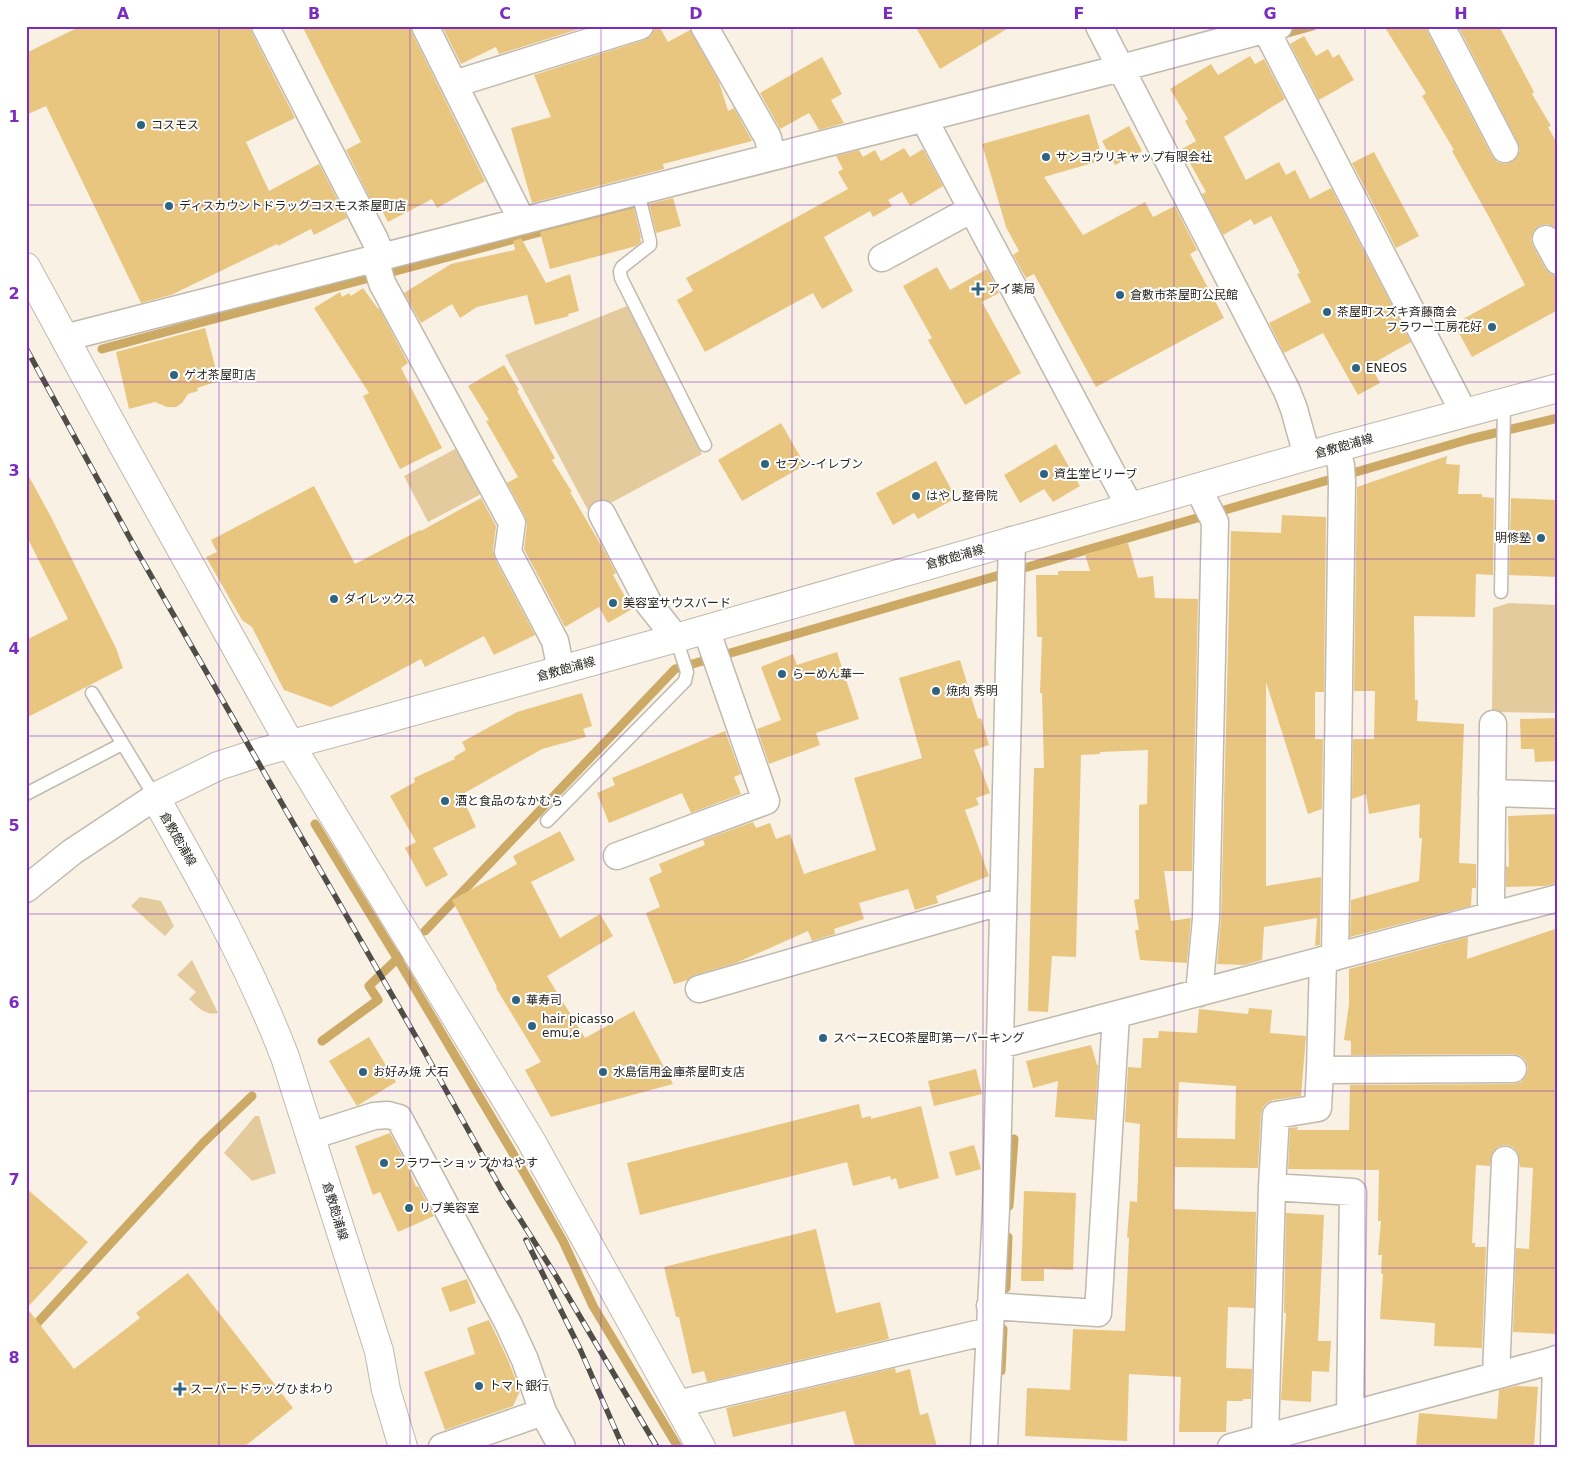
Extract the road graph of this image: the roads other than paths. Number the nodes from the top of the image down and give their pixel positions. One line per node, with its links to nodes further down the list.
1 (265, 26): 18 (street)
2 (425, 26): 9 (street)
3 (640, 26): 9 (street)
4 (704, 26): 12 (street)
5 (1098, 26): 8 (street)
6 (1441, 26): 11 (street)
7 (1270, 32): 8 (street); 21 (street)
8 (1120, 68): 10 (street); 24 (street)
9 (454, 84): 15 (street)
10 (927, 125): 12 (street); 14 (street)
11 (1505, 149)
12 (772, 157): 13 (street)
13 (640, 202): 15 (street); 23 (lane)
14 (972, 209): 16 (street); 26 (street)
15 (522, 221): 18 (street)
16 (882, 258)
17 (26, 267): 19 (main road)
18 (379, 267): 19 (street); 33 (street)
19 (64, 338): 37 (main road)
20 (1558, 388): 22 (main road, 倉敷飽浦線)
21 (1464, 413): 22 (main road, 倉敷飽浦線); 25 (main road, 倉敷飽浦線)
22 (1504, 414): 30 (lane)
23 (705, 445)
24 (1307, 456): 25 (main road, 倉敷飽浦線); 27 (main road, 倉敷飽浦線)
25 (1340, 466): 48 (street)
26 (1130, 506): 27 (main road, 倉敷飽浦線); 29 (main road, 倉敷飽浦線)
27 (1207, 506): 50 (street)
28 (602, 514): 31 (street)
29 (1012, 562): 32 (main road, 倉敷飽浦線); 46 (street)
30 (1501, 592)
31 (679, 648): 32 (main road, 倉敷飽浦線); 33 (main road, 倉敷飽浦線); 42 (lane)
32 (713, 648): 43 (street)
33 (561, 670): 37 (main road, 倉敷飽浦線)
34 (92, 693): 36 (lane)
35 (1493, 724): 38 (street)
36 (122, 744): 39 (lane); 41 (lane)
37 (290, 744): 41 (main road, 倉敷飽浦線); 62 (main road)
38 (1492, 793): 40 (street); 47 (street)
39 (26, 794)
40 (1558, 796)
41 (154, 797): 44 (street); 55 (main road, 倉敷飽浦線)
42 (547, 821)
43 (617, 856)
44 (26, 889)
45 (1558, 898): 47 (street)
46 (1004, 900): 49 (street); 52 (street)
47 (1495, 914): 48 (street)
48 (1326, 966): 50 (street); 54 (street)
49 (698, 988)
50 (1199, 993): 51 (street)
51 (1116, 1015): 52 (street); 58 (street)
52 (1000, 1046): 58 (street)
53 (1512, 1069): 54 (street)
54 (1320, 1070): 57 (street)
55 (311, 1136): 59 (main road, 倉敷飽浦線); 63 (street)
56 (1505, 1160): 61 (street)
57 (1272, 1187): 64 (street); 65 (street)
58 (989, 1319): 62 (street); 71 (street)
59 (379, 1350): 66 (main road, 倉敷飽浦線); 67 (main road, 倉敷飽浦線)
60 (1557, 1359): 61 (street); 73 (street)
61 (1496, 1375): 64 (street)
62 (676, 1404): 70 (main road)
63 (543, 1412): 68 (street); 69 (street)
64 (1350, 1414): 65 (street)
65 (1265, 1438): 72 (street)
66 (403, 1447)
67 (418, 1447)
68 (442, 1447)
69 (562, 1447)
70 (701, 1447)
71 (984, 1447)
72 (1231, 1447)
73 (1554, 1447)

